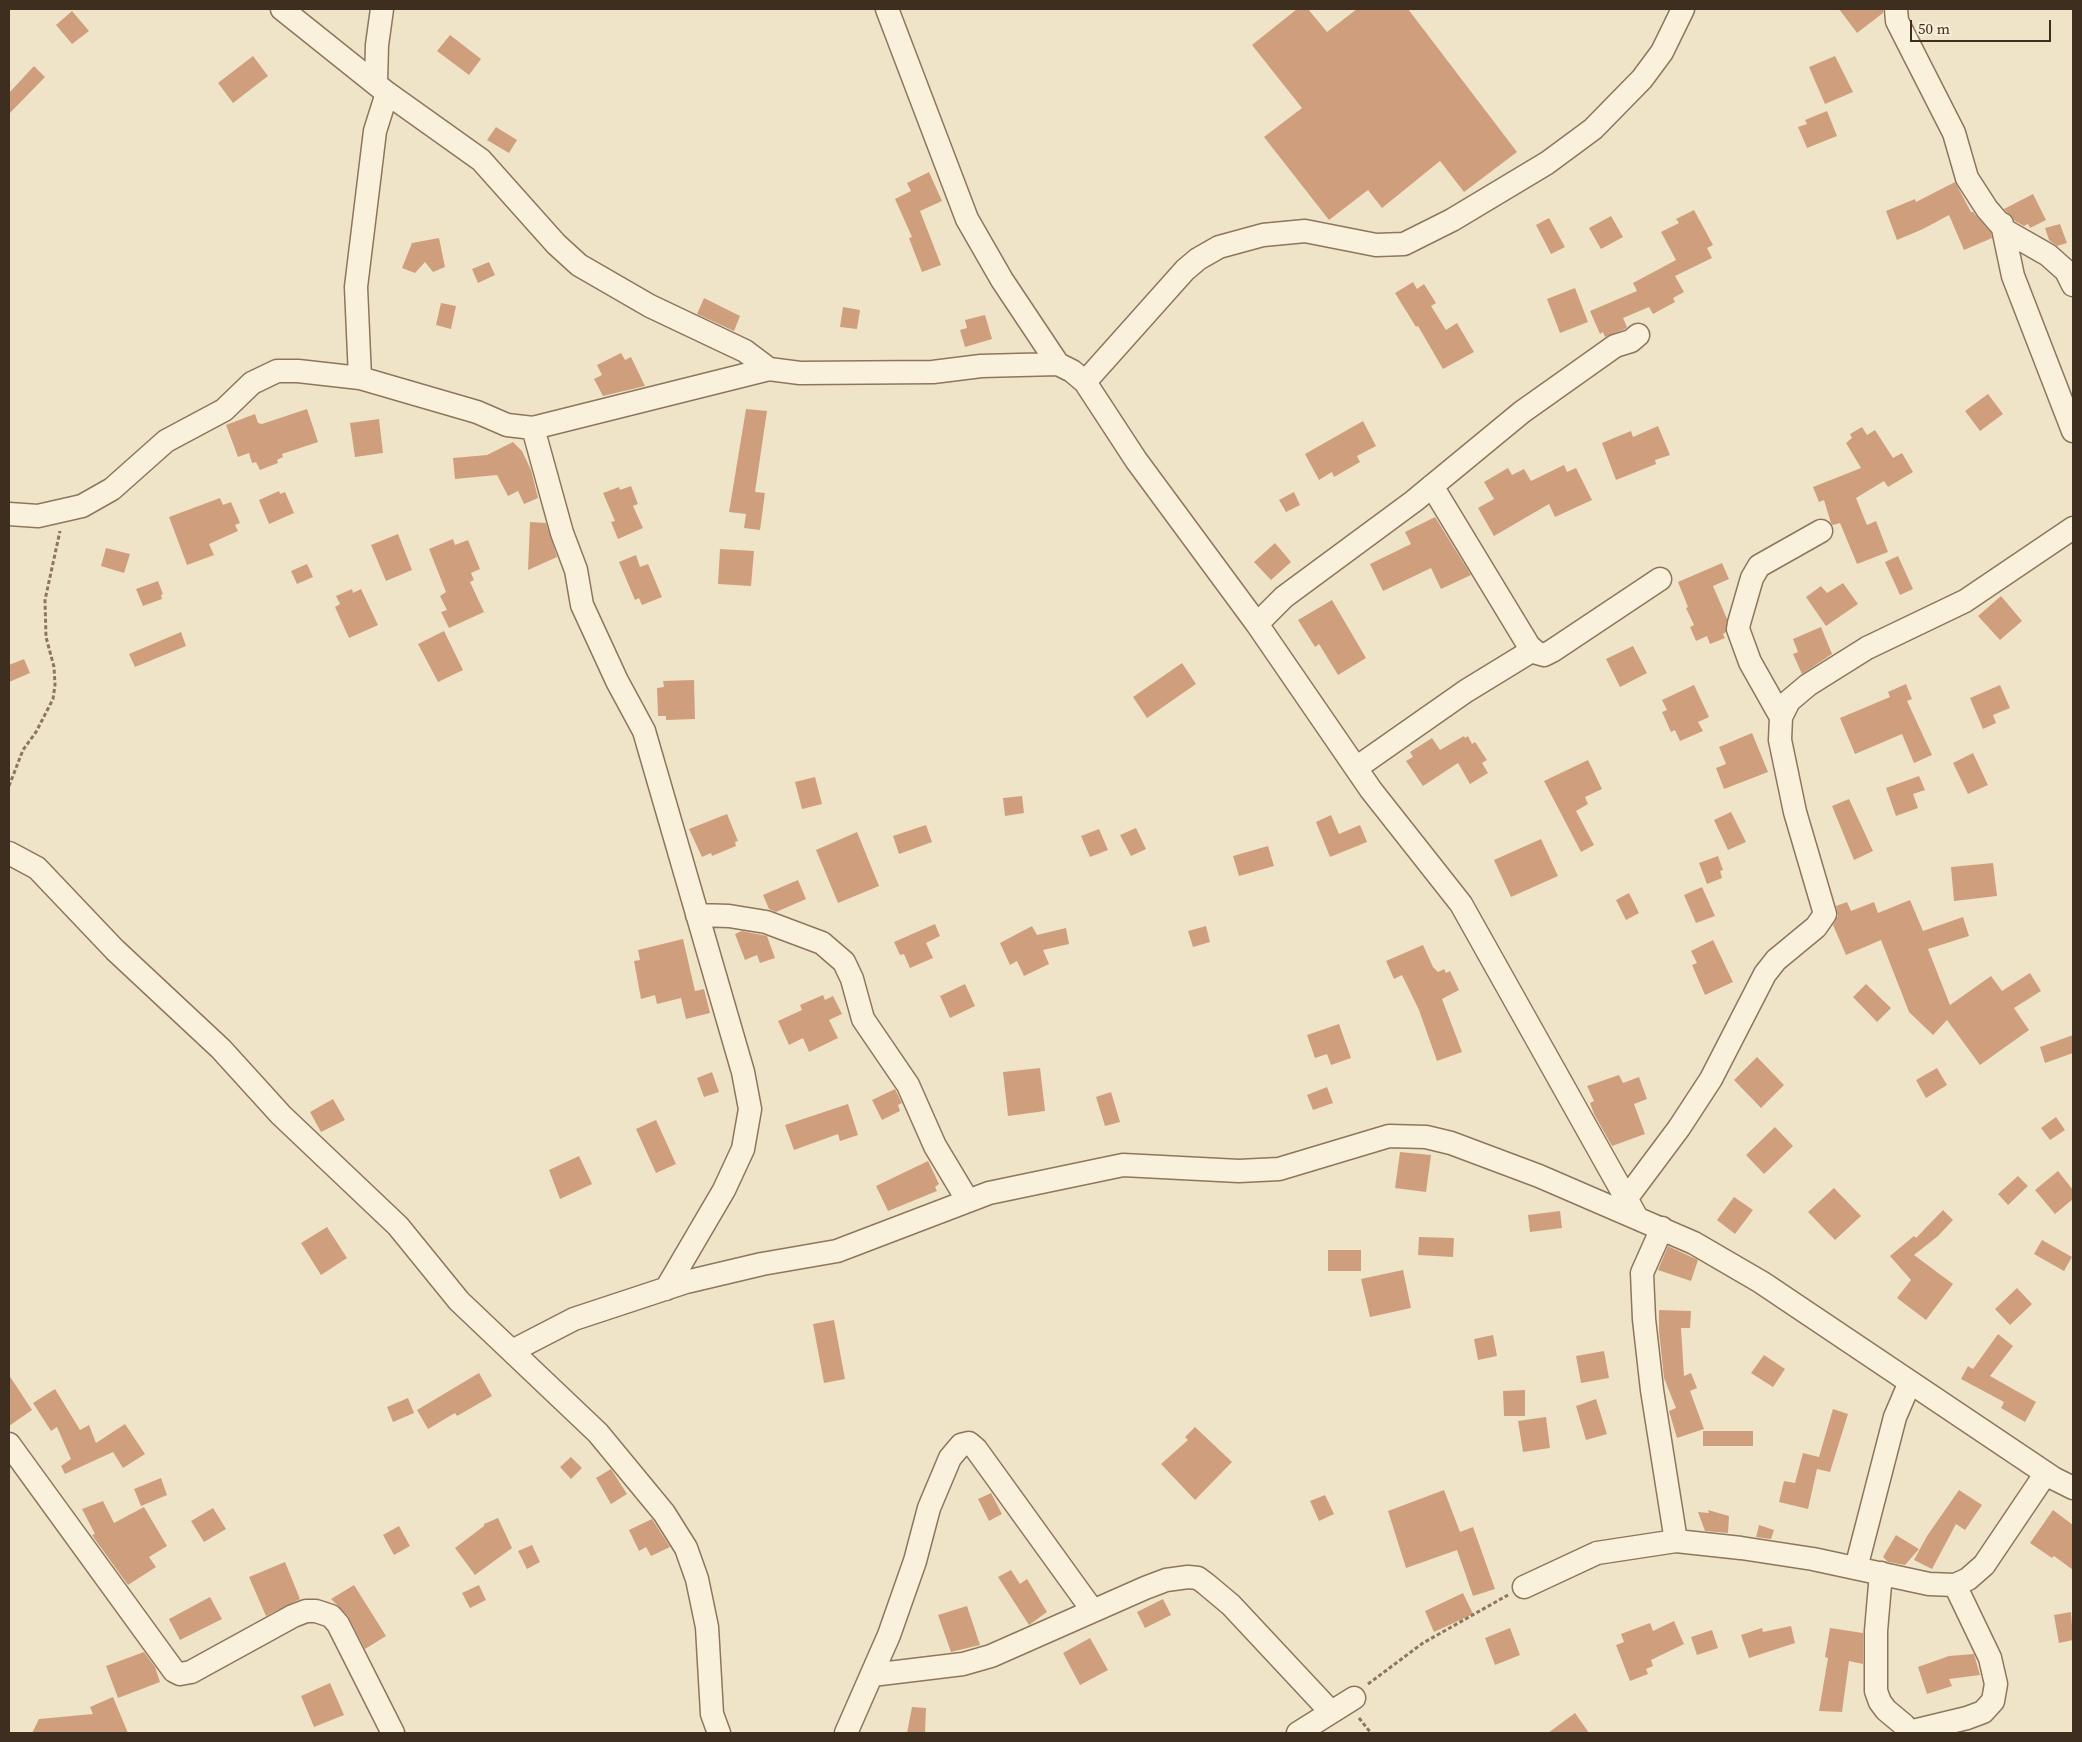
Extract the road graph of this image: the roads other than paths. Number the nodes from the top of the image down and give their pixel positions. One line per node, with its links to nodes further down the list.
1 (282, 9): 6 (street)
2 (382, 9): 6 (street)
3 (887, 9): 10 (street)
4 (1682, 9): 13 (street)
5 (1896, 9): 7 (street)
6 (382, 88): 11 (street); 12 (street)
7 (2002, 224): 8 (street); 15 (street)
8 (2073, 285)
9 (1638, 335): 16 (street)
10 (1058, 364): 11 (street); 13 (street)
11 (769, 369): 14 (street)
12 (360, 378): 14 (street); 17 (street)
13 (1085, 382): 21 (street)
14 (533, 428): 26 (street)
15 (2073, 431)
16 (1432, 486): 21 (street); 22 (street)
17 (9, 514)
18 (2073, 528): 23 (street)
19 (1821, 531): 23 (street)
20 (1660, 579): 22 (street)
21 (1257, 624): 24 (street)
22 (1533, 650): 24 (street)
23 (1781, 717): 28 (street)
24 (1356, 768): 28 (street)
25 (9, 853): 31 (street)
26 (696, 916): 27 (street); 30 (street)
27 (968, 1201): 28 (street); 30 (street)
28 (1631, 1207): 29 (street)
29 (1662, 1228): 32 (street); 36 (street)
30 (666, 1289): 31 (street)
31 (512, 1351): 47 (street)
32 (1910, 1382): 34 (street); 37 (street)
33 (9, 1444): 46 (street)
34 (2046, 1473): 35 (street); 39 (street)
35 (2073, 1488)
36 (1676, 1541): 37 (street); 40 (street)
37 (1856, 1568): 38 (street)
38 (1881, 1573): 39 (street); 45 (street)
39 (1955, 1585): 45 (street)
40 (1524, 1587)
41 (1093, 1611): 42 (street); 42 (street); 44 (street)
42 (872, 1675): 48 (street)
43 (1354, 1698): 44 (street)
44 (1331, 1712): 49 (street)
45 (1910, 1732)
46 (393, 1733)
47 (719, 1733)
48 (846, 1733)
49 (1298, 1733)

